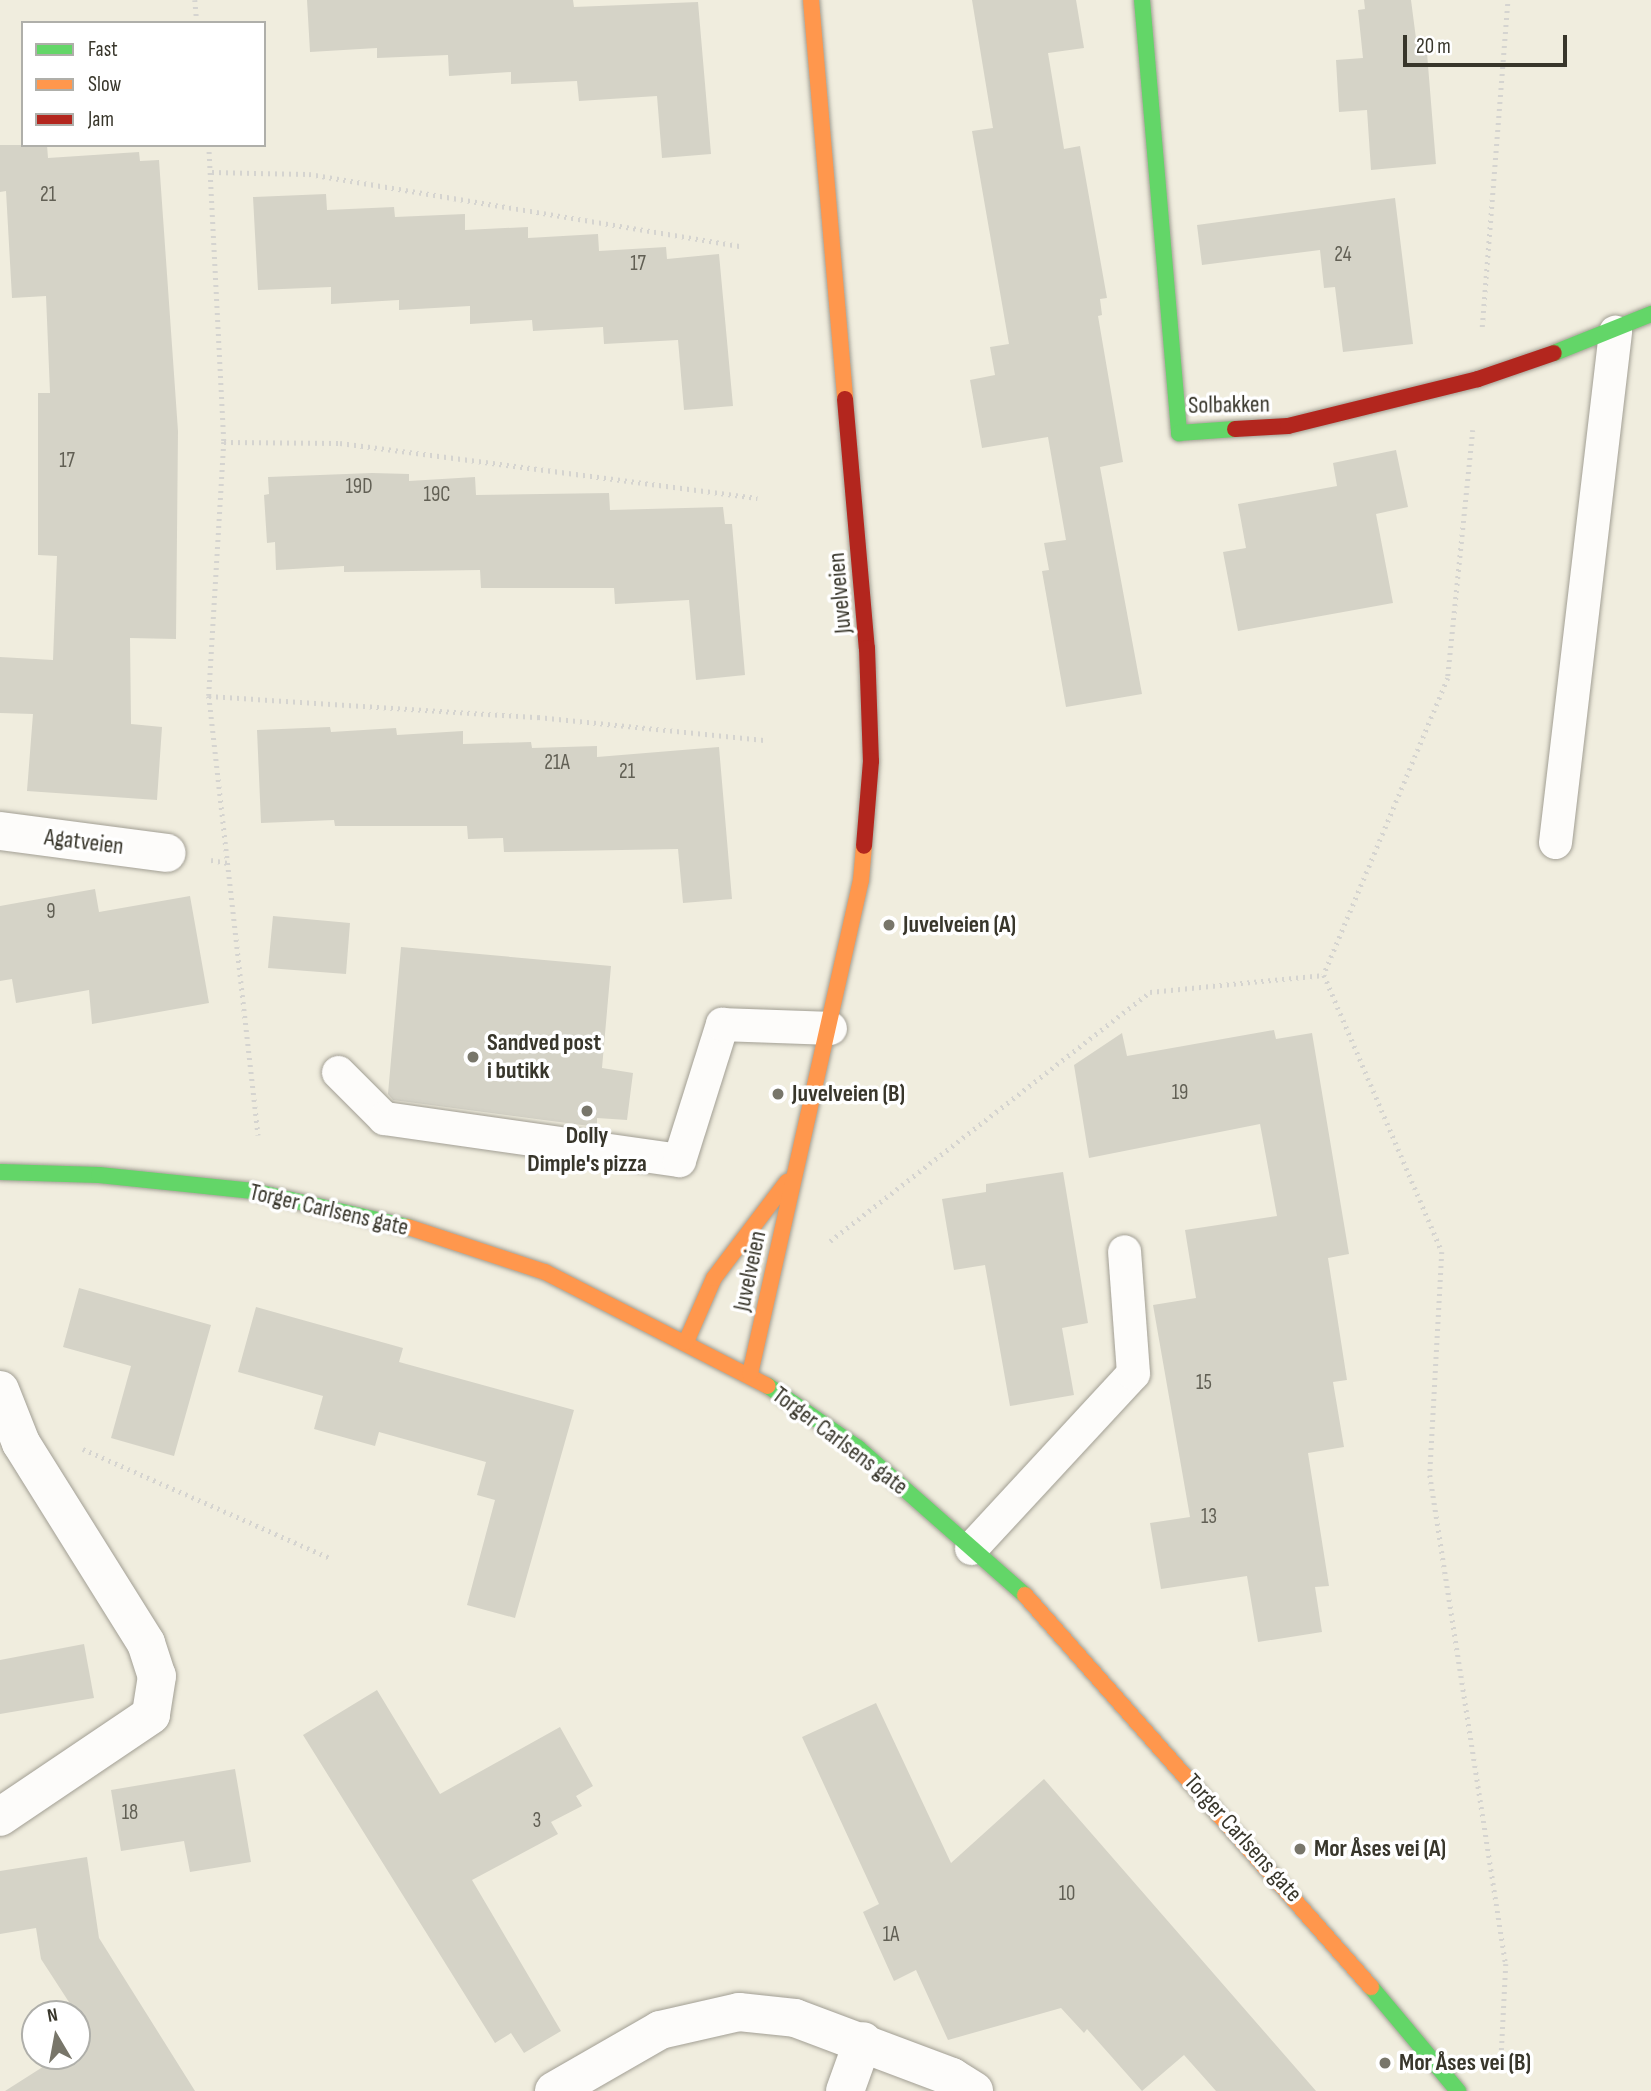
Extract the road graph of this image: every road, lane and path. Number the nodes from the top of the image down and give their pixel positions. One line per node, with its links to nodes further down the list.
1 (195, 0): 5 (path)
2 (811, 0): 20 (street, Juvelveien)
3 (1142, 0): 11 (street, Solbakken)
4 (1508, 0): 11 (path)
5 (197, 21)
6 (209, 147): 7 (path)
7 (212, 172): 8 (path); 12 (path)
8 (741, 246)
9 (1651, 314): 10 (street, Solbakken)
10 (1615, 332): 11 (street, Solbakken); 17 (lane)
11 (1478, 379): 19 (path)
12 (224, 442): 13 (path); 14 (path)
13 (757, 498)
14 (209, 696): 15 (path); 22 (path)
15 (766, 740)
16 (0, 831): 18 (street, Agatveien)
17 (1555, 842)
18 (167, 853)
19 (1324, 975): 25 (path); 35 (path)
20 (830, 1028): 21 (lane); 24 (street, Juvelveien)
21 (338, 1072)
22 (258, 1135)
23 (0, 1172): 27 (street, Torger Carlsens gate)
24 (792, 1177): 27 (street, Juvelveien); 28 (street, Juvelveien)
25 (825, 1242)
26 (1124, 1251): 31 (lane)
27 (686, 1342): 28 (street, Torger Carlsens gate)
28 (750, 1374): 31 (street, Torger Carlsens gate)
29 (0, 1390): 30 (street)
30 (20, 1443): 32 (path); 33 (street)
31 (971, 1548): 39 (street, Torger Carlsens gate)
32 (332, 1559)
33 (0, 1817)
34 (863, 2041): 36 (street); 37 (street); 38 (street)
35 (1501, 2062)
36 (554, 2091)
37 (845, 2091)
38 (974, 2091)
39 (1458, 2091)

